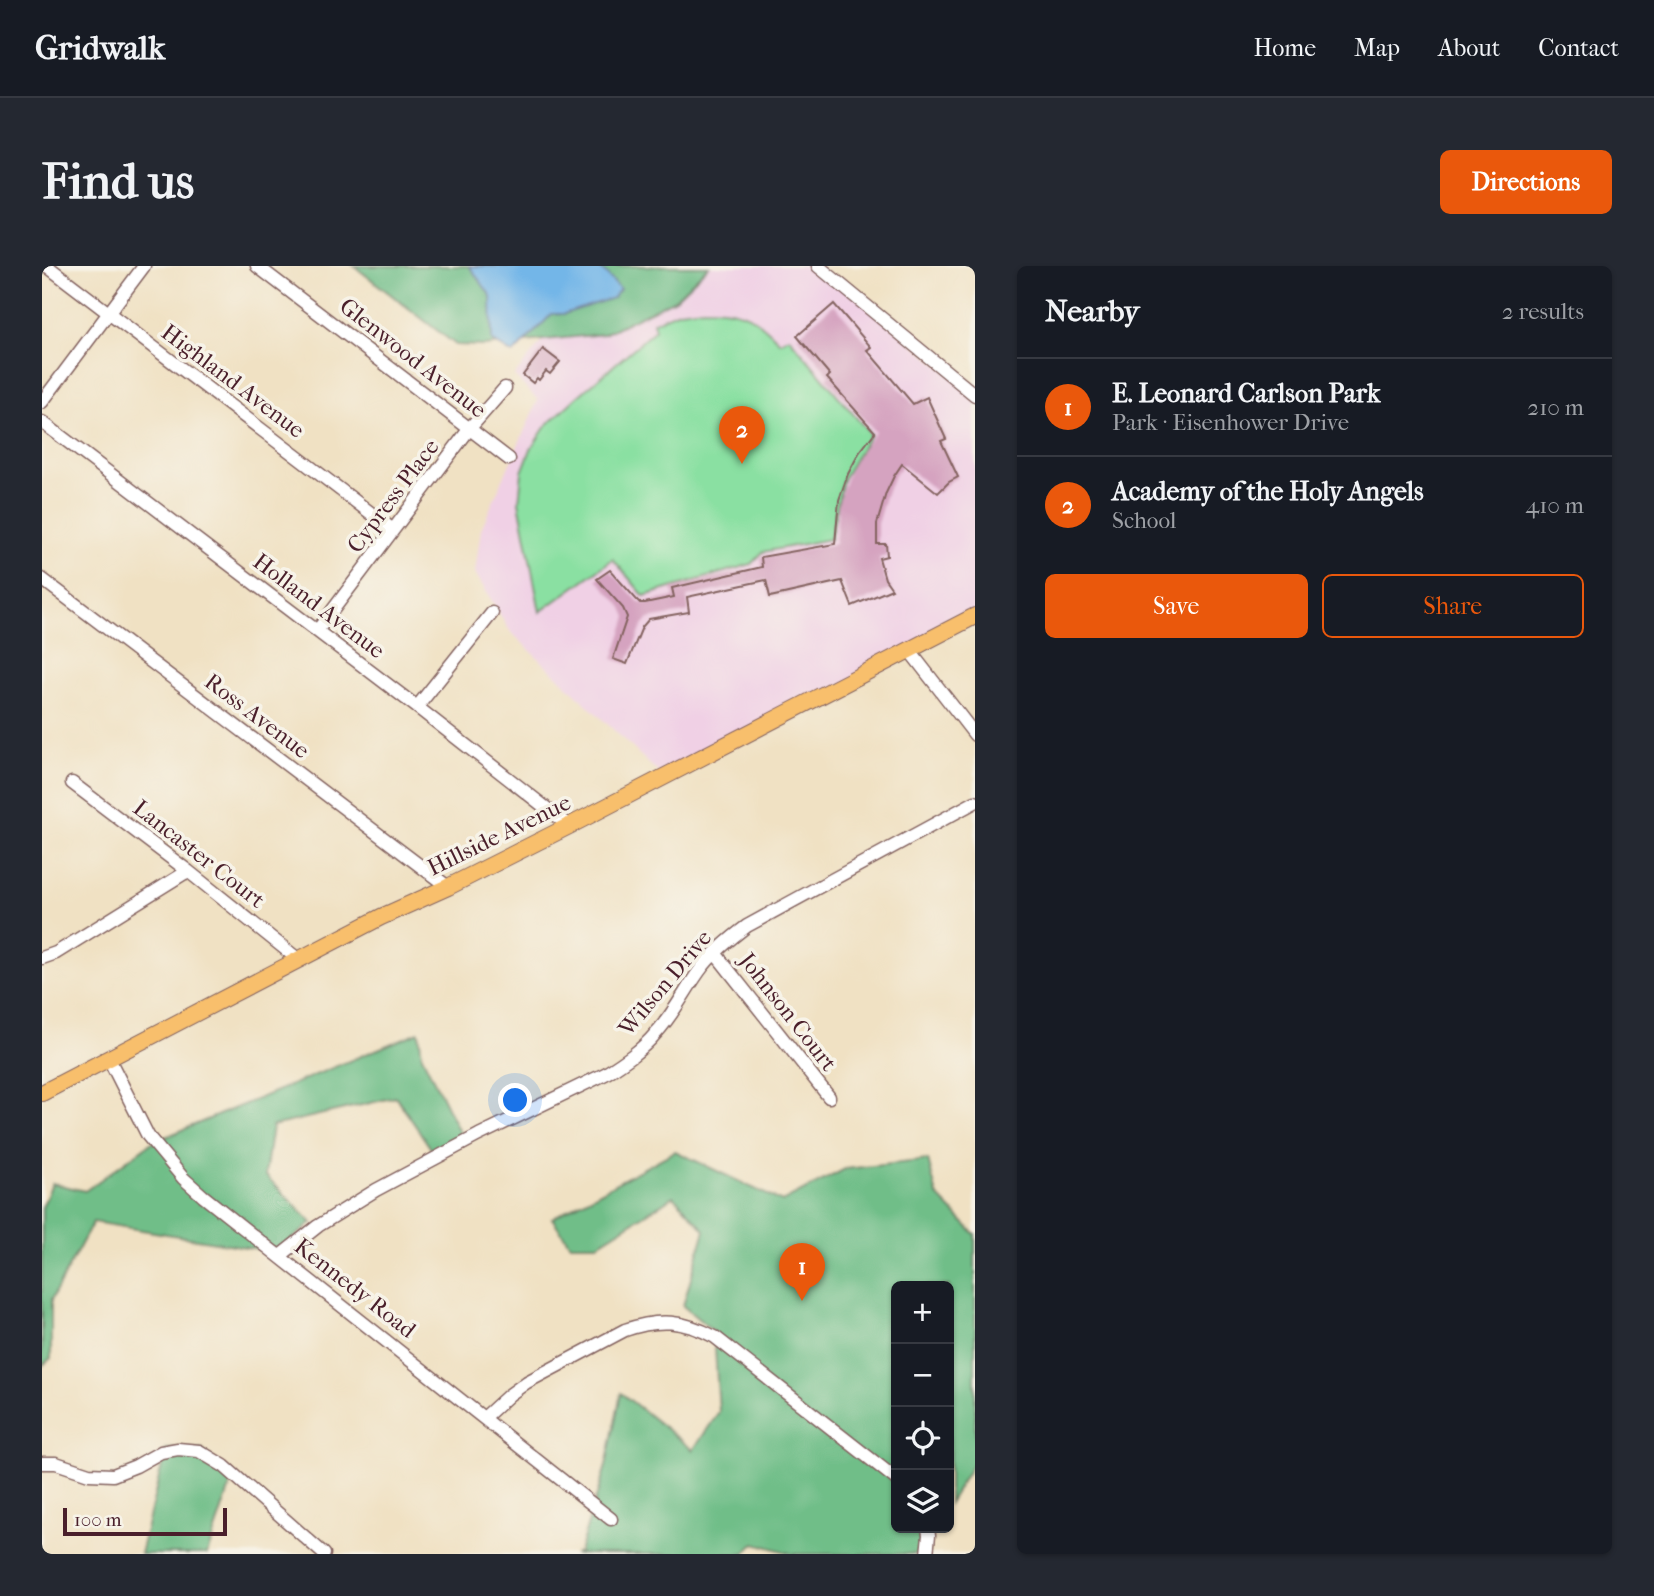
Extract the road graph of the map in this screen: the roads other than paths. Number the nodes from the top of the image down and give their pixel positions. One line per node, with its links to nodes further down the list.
1 (47, 266): 5 (street, Highland Avenue)
2 (144, 266): 5 (street)
3 (257, 266): 10 (street, Glenwood Avenue)
4 (818, 266): 7 (street)
5 (109, 313): 8 (street); 12 (street, Highland Avenue)
6 (505, 388): 10 (street, Cypress Place)
7 (975, 395)
8 (42, 402)
9 (42, 422): 16 (street, Holland Avenue)
10 (470, 428): 11 (street, Glenwood Avenue); 12 (street, Cypress Place)
11 (509, 459)
12 (393, 530): 16 (street, Cypress Place)
13 (42, 579): 24 (street, Ross Avenue)
14 (492, 613): 18 (street)
15 (975, 616): 17 (main road, Hillside Avenue)
16 (317, 631): 18 (street, Holland Avenue)
17 (909, 650): 19 (street); 22 (main road, Hillside Avenue)
18 (417, 707): 22 (street, Holland Avenue)
19 (975, 735)
20 (72, 783): 23 (street, Lancaster Court)
21 (975, 802): 25 (street, Wilson Drive)
22 (569, 826): 24 (main road, Hillside Avenue)
23 (188, 871): 26 (street); 27 (street, Lancaster Court)
24 (448, 887): 27 (main road, Hillside Avenue)
25 (715, 953): 30 (street, Johnson Court); 31 (street, Wilson Drive)
26 (42, 958)
27 (299, 960): 28 (main road, Hillside Avenue)
28 (109, 1059): 29 (main road, Hillside Avenue); 31 (street, Kennedy Road)
29 (42, 1093)
30 (829, 1097)
31 (280, 1256): 32 (street, Kennedy Road)
32 (484, 1418): 34 (street); 35 (street, Kennedy Road)
33 (42, 1463): 37 (street)
34 (891, 1475)
35 (611, 1519)
36 (928, 1533): 38 (street)
37 (324, 1554)
38 (927, 1554)

